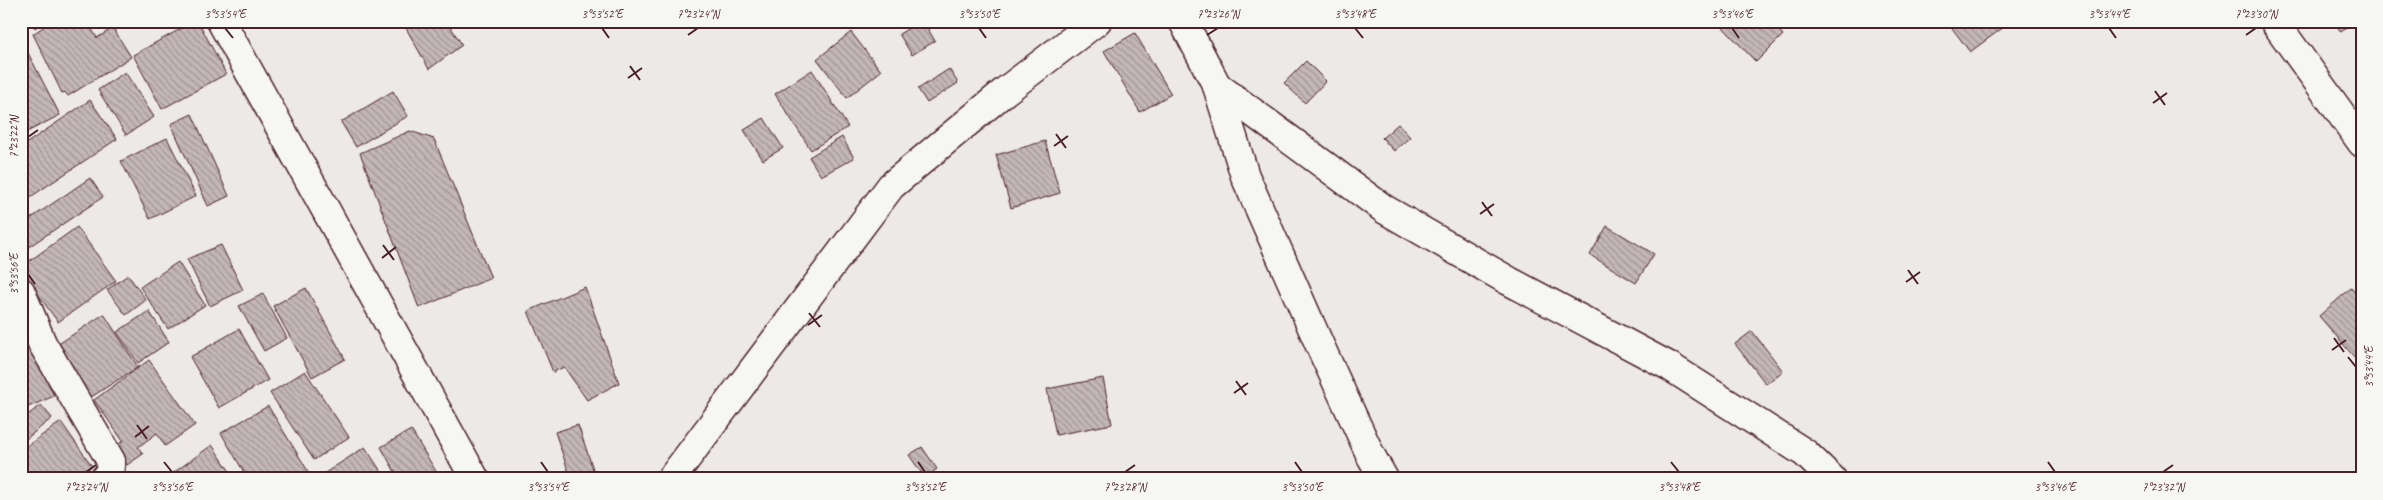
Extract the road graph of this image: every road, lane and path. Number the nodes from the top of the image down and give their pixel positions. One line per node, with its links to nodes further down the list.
1 (221, 21): 9 (street)
2 (1097, 21): 10 (street)
3 (1183, 21): 5 (street)
4 (2274, 21): 6 (street)
5 (1217, 86): 11 (street); 12 (street)
6 (2362, 143)
7 (21, 292): 8 (street)
8 (104, 479)
9 (474, 479)
10 (671, 479)
11 (1384, 479)
12 (1832, 479)

